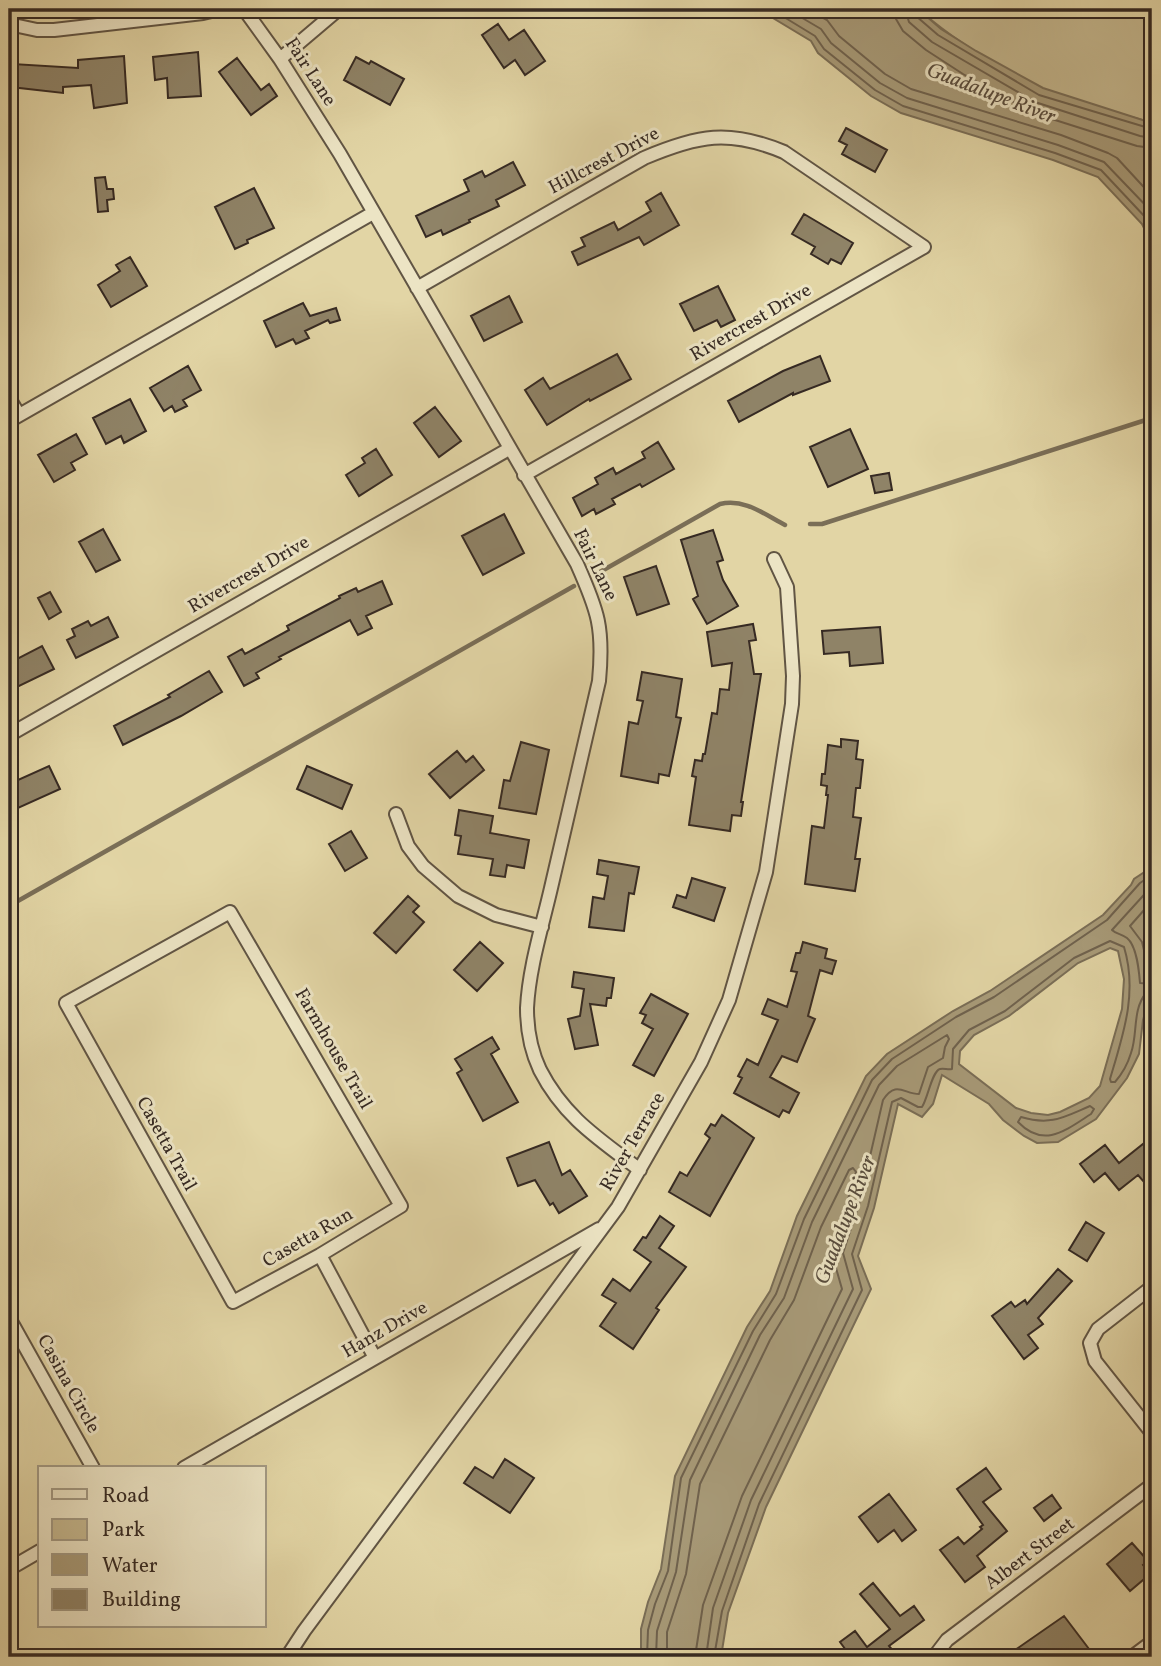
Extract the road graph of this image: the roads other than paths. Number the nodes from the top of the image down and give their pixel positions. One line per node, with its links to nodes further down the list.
1 (220, 9): 4 (street)
2 (244, 9): 5 (street, Fair Lane)
3 (339, 9): 5 (street)
4 (9, 23)
5 (280, 59): 6 (street, Fair Lane)
6 (373, 213): 8 (street, Fair Lane); 10 (street)
7 (924, 247): 8 (street, Hillcrest Drive); 12 (street, Rivercrest Drive)
8 (416, 288): 11 (street, Fair Lane)
9 (9, 398): 10 (street)
10 (14, 418)
11 (509, 449): 12 (street, Fair Lane); 14 (street, Rivercrest Drive)
12 (524, 475): 17 (street, Fair Lane)
13 (774, 559): 18 (street, River Terrace)
14 (9, 735)
15 (396, 814): 17 (street)
16 (230, 912): 19 (street, Farmhouse Trail); 23 (street, Casetta Trail)
17 (542, 927): 18 (street, Fair Lane)
18 (640, 1170): 20 (street, River Terrace)
19 (401, 1206): 21 (street, Casetta Run)
20 (604, 1226): 25 (street, Hanz Drive); 33 (street, River Terrace)
21 (320, 1255): 23 (street, Casetta Run); 25 (street)
22 (1152, 1287): 26 (street)
23 (233, 1303)
24 (9, 1318): 27 (street, Casina Circle)
25 (375, 1358): 28 (street, Hanz Drive)
26 (1152, 1433)
27 (92, 1466)
28 (187, 1466)
29 (1152, 1485): 34 (street, Albert Street)
30 (38, 1552): 31 (street)
31 (9, 1569)
32 (1152, 1642): 35 (street)
33 (287, 1657)
34 (934, 1657)
35 (1132, 1657)

